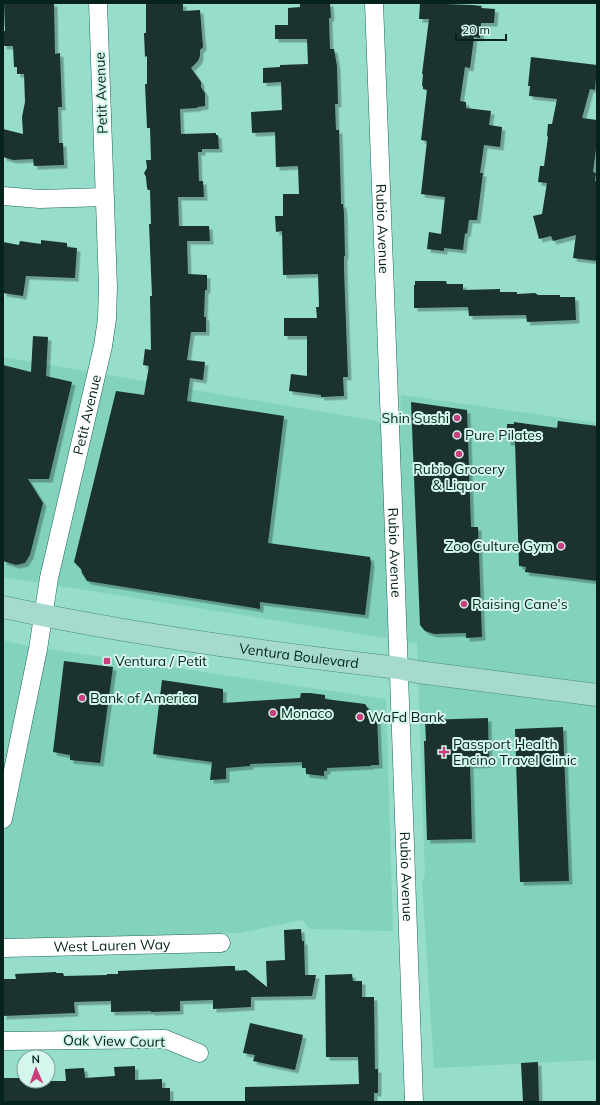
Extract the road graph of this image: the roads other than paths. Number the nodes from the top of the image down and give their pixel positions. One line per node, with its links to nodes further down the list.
1 (98, 3): 4 (street, Petit Avenue)
2 (374, 3): 7 (street, Rubio Avenue)
3 (3, 196): 4 (street)
4 (104, 197): 6 (street, Petit Avenue)
5 (3, 607): 6 (main road, Ventura Boulevard)
6 (43, 615): 7 (main road, Ventura Boulevard); 9 (street, Petit Avenue)
7 (399, 668): 8 (main road, Ventura Boulevard); 14 (street, Rubio Avenue)
8 (597, 695)
9 (3, 819)
10 (221, 942): 11 (street, West Lauren Way)
11 (3, 948)
12 (3, 1041): 13 (street, Oak View Court)
13 (199, 1053)
14 (414, 1102)

